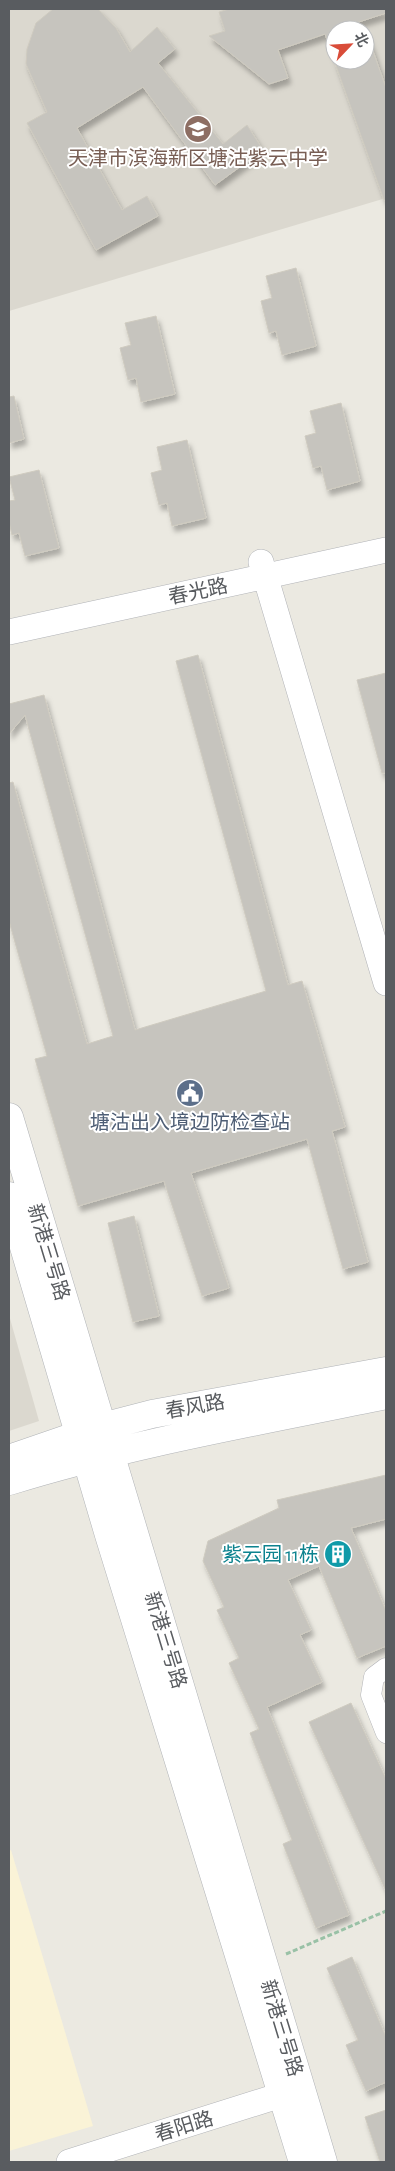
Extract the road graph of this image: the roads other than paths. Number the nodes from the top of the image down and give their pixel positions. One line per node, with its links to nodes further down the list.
1 (386, 536): 3 (street, 春光路)
2 (386, 550): 3 (street, 春光路)
3 (262, 569): 4 (street, 春光路); 5 (street, 春光路); 6 (street)
4 (9, 615)
5 (9, 632)
6 (386, 983)
7 (9, 1117): 10 (main road, 新港三号路)
8 (9, 1196): 10 (main road, 新港三号路)
9 (386, 1371): 12 (main road, 春风路)
10 (74, 1375): 12 (main road); 13 (main road, 新港三号路)
11 (386, 1395): 13 (main road, 春风路)
12 (152, 1414): 13 (main road, 春风路)
13 (96, 1442): 15 (main road, 春风路); 17 (main road, 新港三号路)
14 (9, 1459): 15 (main road, 春风路)
15 (40, 1460): 16 (main road, 春风路); 17 (main road)
16 (9, 1481)
17 (112, 1499): 20 (main road, 新港三号路)
18 (386, 1668): 19 (street)
19 (384, 1721)
20 (291, 2092): 21 (street, 春阳路); 22 (main road, 新港三号路); 23 (main road, 新港三号路)
21 (69, 2162)
22 (303, 2162)
23 (323, 2162)

